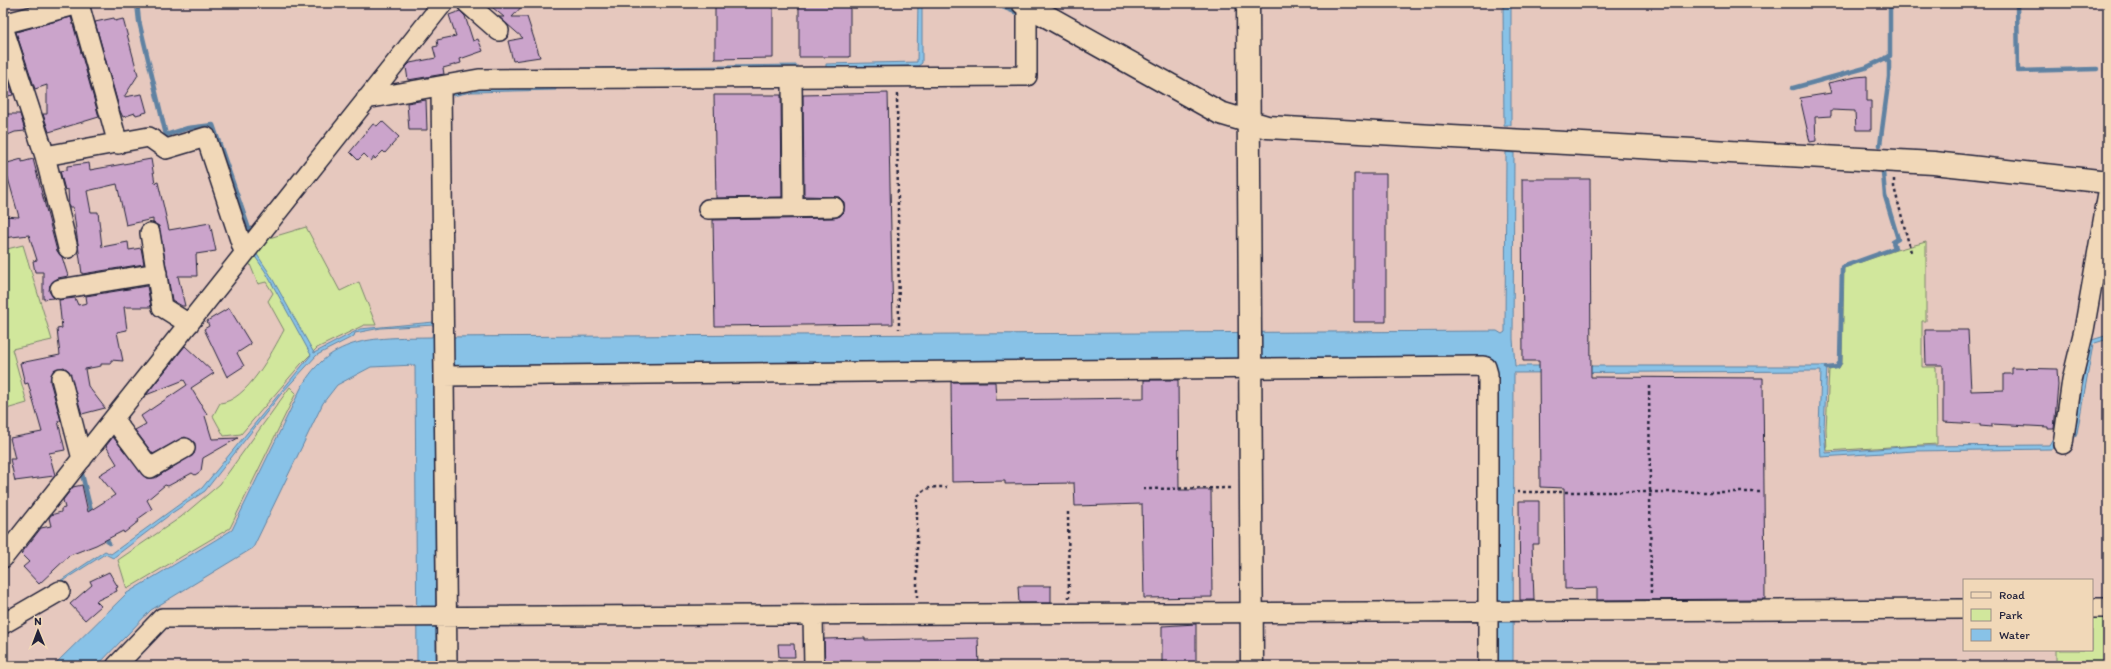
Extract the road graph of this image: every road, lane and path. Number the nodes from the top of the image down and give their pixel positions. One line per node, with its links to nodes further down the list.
1 (443, 3): 11 (street)
2 (467, 3): 7 (street)
3 (1248, 3): 12 (street)
4 (1025, 4): 8 (street); 12 (street)
5 (3, 24): 13 (street)
6 (3, 27): 14 (street)
7 (499, 31)
8 (897, 77): 9 (street); 28 (path)
9 (792, 78): 10 (street); 19 (street)
10 (441, 86): 11 (street); 30 (street)
11 (366, 100): 23 (street)
12 (1249, 122): 15 (street); 29 (street)
13 (118, 144): 14 (street); 23 (street)
14 (45, 156): 22 (street)
15 (1896, 161): 16 (street); 24 (path)
16 (2108, 182)
17 (2108, 193): 34 (street)
18 (834, 207): 19 (street)
19 (792, 208): 20 (street)
20 (708, 209)
21 (150, 233): 25 (street)
22 (68, 248)
23 (244, 252): 27 (street)
24 (1911, 252)
25 (156, 273): 26 (street); 27 (street)
26 (60, 290)
27 (189, 324): 33 (street)
28 (899, 330)
29 (1250, 365): 30 (street); 38 (street); 50 (street)
30 (444, 376): 54 (street)
31 (62, 378): 36 (street)
32 (1649, 386): 40 (path)
33 (114, 420): 35 (street); 36 (street)
34 (2063, 444)
35 (185, 448)
36 (82, 459): 44 (street)
37 (947, 487): 53 (path)
38 (1251, 487): 39 (path); 51 (street)
39 (1144, 489)
40 (1650, 491): 41 (path); 42 (path); 49 (path)
41 (1517, 492)
42 (1761, 492)
43 (1068, 512): 52 (path)
44 (3, 558)
45 (60, 592): 56 (street)
46 (2093, 608): 47 (street)
47 (2108, 608)
48 (1963, 609): 49 (street)
49 (1651, 610): 50 (street)
50 (1488, 611): 51 (street); 61 (street)
51 (1252, 612): 52 (street); 60 (street)
52 (1069, 613): 53 (street)
53 (917, 615): 55 (street)
54 (446, 616): 55 (street); 57 (street); 58 (street)
55 (813, 616): 59 (street)
56 (3, 624)
57 (116, 666)
58 (446, 666)
59 (814, 666)
60 (1252, 666)
61 (1488, 666)

